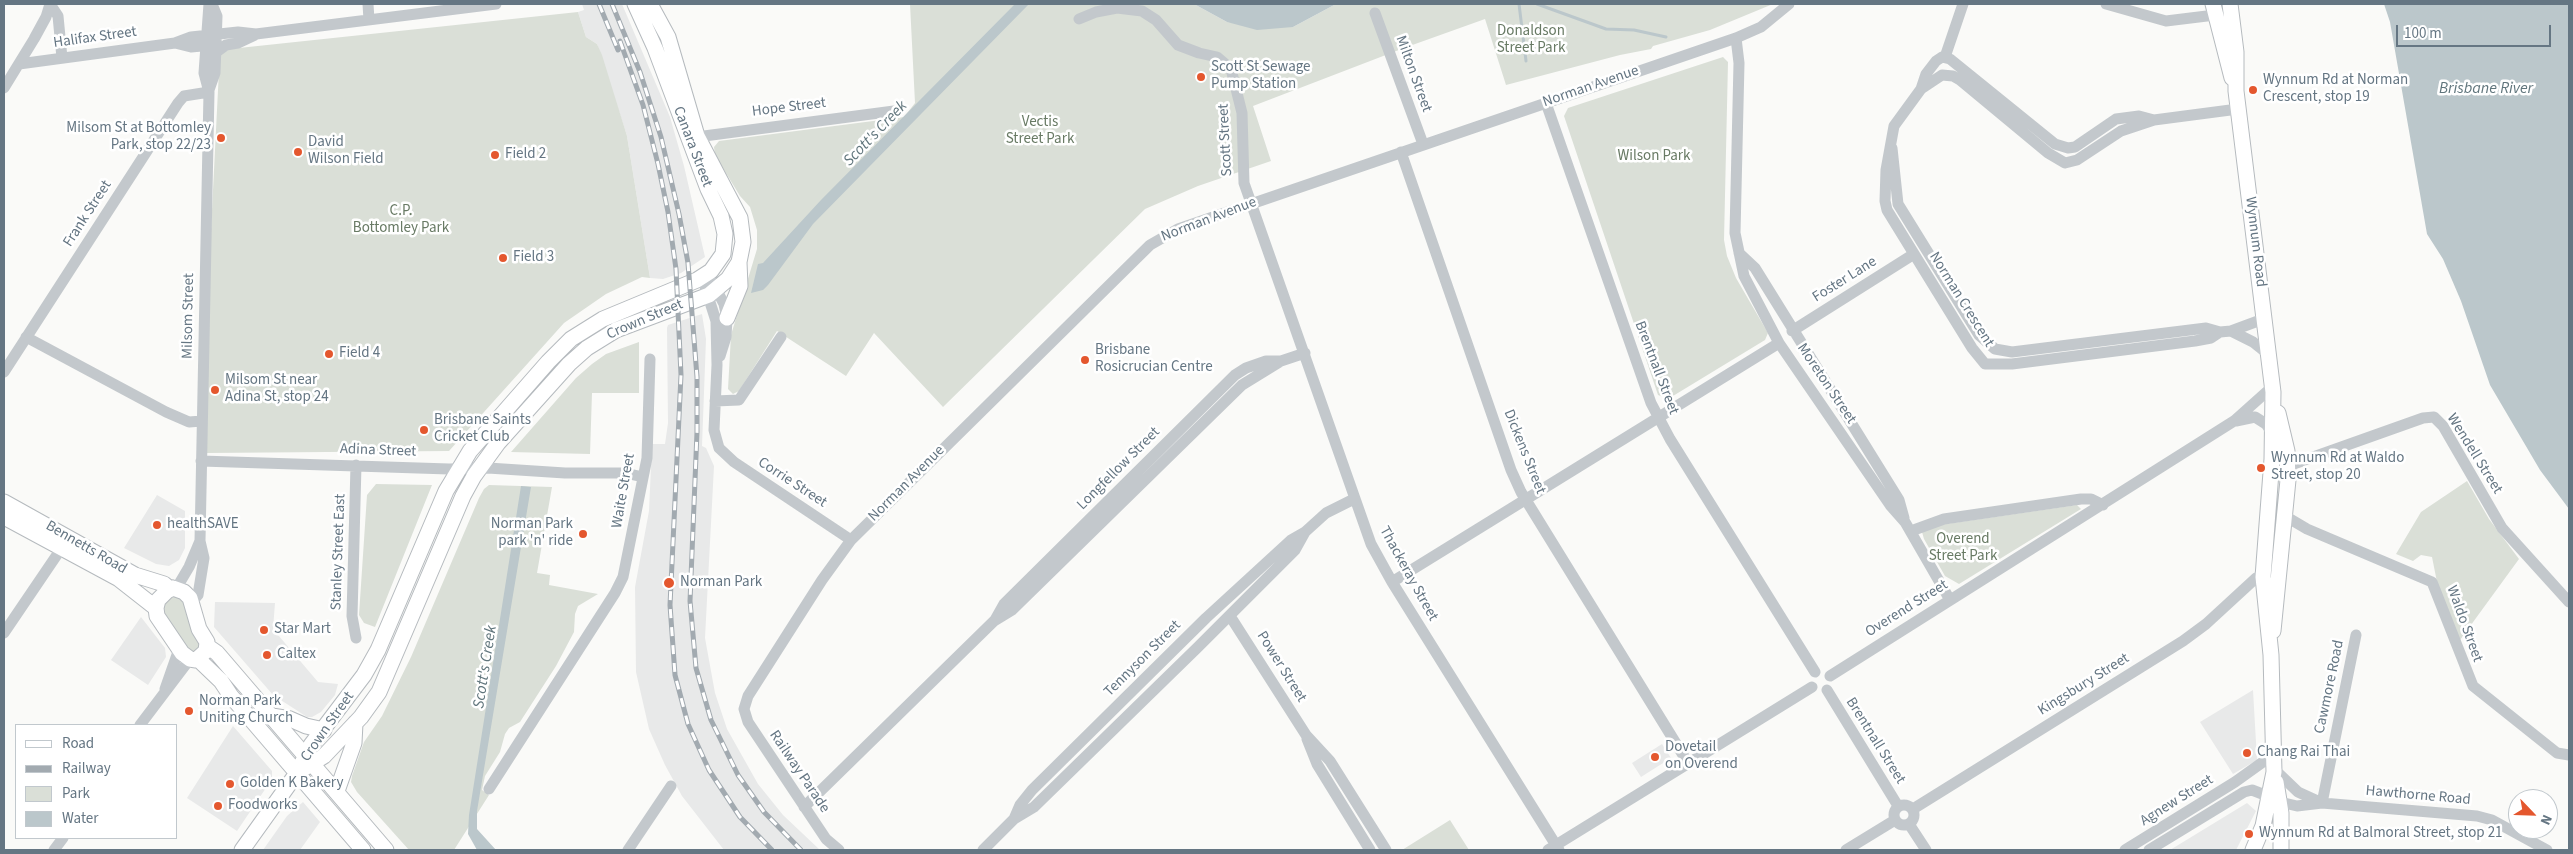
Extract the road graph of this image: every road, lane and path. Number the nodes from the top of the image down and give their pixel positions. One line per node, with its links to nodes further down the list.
1 (50, 4): 17 (street); 19 (street)
2 (210, 4): 16 (street, Milsom Street)
3 (368, 4): 13 (street)
4 (496, 4): 13 (street, Halifax Street)
5 (1789, 4): 15 (street, Norman Avenue)
6 (1963, 4): 18 (street)
7 (2106, 4): 10 (street)
8 (648, 7): 28 (main road, Canara Street)
9 (2230, 8): 10 (main road); 22 (main road, Wynnum Road)
10 (2214, 9): 22 (main road, Wynnum Road)
11 (1375, 13): 30 (street, Milton Street)
12 (1079, 19): 32 (street, Scott Street)
13 (370, 20): 14 (street, Halifax Street)
14 (256, 34): 16 (street, Halifax Street); 16 (street, Halifax Street)
15 (1736, 38): 24 (street, Norman Avenue); 33 (street, Moreton Street)
16 (212, 43): 17 (street, Halifax Street); 23 (street, Milsom Street)
17 (62, 58): 19 (street, Halifax Street)
18 (1945, 58): 21 (street, Norman Crescent); 27 (street, Norman Crescent)
19 (19, 64): 20 (street)
20 (4, 88)
21 (1922, 89): 27 (street, Norman Crescent); 29 (street, Norman Crescent)
22 (2236, 91): 25 (main road, Wynnum Road)
23 (209, 92): 42 (street, Frank Street); 53 (street, Milsom Street)
24 (1546, 103): 30 (street, Norman Avenue); 52 (street, Brentnall Street)
25 (2238, 108): 27 (street, Norman Crescent); 38 (main road, Wynnum Road)
26 (894, 111): 28 (street, Hope Street)
27 (2154, 120)
28 (692, 137): 35 (main road, Canara Street); 36 (main road, Canara Street)
29 (1891, 141): 34 (street, Norman Crescent); 41 (street, Norman Crescent)
30 (1423, 144): 31 (street, Norman Avenue)
31 (1401, 152): 32 (street, Norman Avenue); 64 (street, Dickens Street)
32 (1252, 203): 45 (street, Thackeray Street); 71 (street, Norman Avenue)
33 (1739, 254): 40 (street, Moreton Street); 44 (street, Moreton Street)
34 (1914, 254): 40 (street, Foster Lane); 41 (street, Norman Crescent)
35 (739, 262): 37 (main road, Crown Street); 39 (main road, Canara Street)
36 (705, 275): 37 (street); 60 (main road, Crown Street)
37 (713, 292): 39 (street); 48 (street); 59 (main road, Crown Street)
38 (2264, 316): 41 (street, Norman Crescent); 46 (main road, Wynnum Road)
39 (727, 318): 48 (street)
40 (1792, 331): 69 (street, Moreton Street)
41 (2225, 331): 46 (street, Norman Crescent)
42 (26, 337): 49 (street, Frank Street); 53 (street)
43 (781, 337): 51 (street)
44 (1779, 343): 52 (street); 69 (street, Moreton Street)
45 (1305, 353): 63 (street, Thackeray Street); 113 (street, Longfellow Street)
46 (2268, 354): 50 (main road, Wynnum Road)
47 (650, 359): 61 (street, Waite Street)
48 (717, 365): 51 (street)
49 (4, 372)
50 (2272, 390): 54 (street, Overend Street); 55 (main road, Wynnum Road); 58 (main road, Wynnum Road)
51 (716, 401): 71 (street, Corrie Street)
52 (1658, 417): 64 (street); 89 (street, Brentnall Street)
53 (202, 421): 56 (street, Milsom Street)
54 (2234, 421): 55 (street, Overend Street); 66 (street, Overend Street)
55 (2272, 433): 62 (main road, Wynnum Road)
56 (201, 461): 57 (street, Adina Street); 72 (street, Milsom Street)
57 (356, 465): 60 (street, Adina Street); 85 (street, Stanley Street East)
58 (2288, 466): 62 (main road); 67 (main road, Wynnum Road); 80 (street, Wendell Street)
59 (480, 468): 60 (street, Adina Street); 61 (street, Adina Street); 96 (main road, Crown Street)
60 (458, 470): 97 (main road, Crown Street)
61 (643, 478): 107 (street, Waite Street)
62 (2270, 490): 75 (main road, Wynnum Road)
63 (1354, 499): 70 (street, Tennyson Street); 76 (street, Thackeray Street)
64 (1525, 499): 76 (street); 102 (street, Dickens Street)
65 (4, 502): 73 (main road, Bennetts Road)
66 (2103, 505): 69 (street); 78 (street, Overend Street)
67 (2285, 516): 74 (main road, Wynnum Road); 100 (street, Waldo Street)
68 (4, 517): 73 (main road, Bennetts Road)
69 (1908, 527): 78 (street, Moreton Street)
70 (1305, 532): 82 (street, Tennyson Street); 115 (street, Tennyson Street)
71 (851, 540): 93 (street, Norman Avenue)
72 (200, 541): 77 (street, Milsom Street); 79 (street, Milsom Street)
73 (66, 542): 77 (main road, Bennetts Road); 81 (main road, Bennetts Road); 83 (street)
74 (2282, 554): 75 (main road); 86 (main road, Wynnum Road)
75 (2263, 577): 86 (main road, Wynnum Road); 114 (street, Kingsbury Street)
76 (1392, 582): 119 (street, Thackeray Street)
77 (173, 589): 79 (main road, Bennetts Road); 81 (main road)
78 (1950, 600): 90 (street, Overend Street)
79 (192, 602): 87 (main road)
80 (2569, 602)
81 (156, 608): 88 (main road)
82 (1230, 616): 98 (street, Power Street); 115 (street, Tennyson Street)
83 (4, 633)
84 (2356, 635): 111 (street, Cawmore Road)
85 (356, 638)
86 (2270, 642): 99 (main road, Wynnum Road)
87 (207, 646): 88 (main road); 94 (main road)
88 (189, 656): 95 (street); 104 (main road)
89 (1816, 672): 90 (street); 91 (street)
90 (1830, 676): 92 (street)
91 (1812, 687): 92 (street); 102 (street)
92 (1827, 690): 112 (street, Brentnall Street)
93 (744, 706): 113 (street, Railway Parade)
94 (272, 716): 97 (main road); 101 (main road)
95 (141, 724)
96 (355, 724): 101 (main road, Crown Street); 109 (main road)
97 (324, 730): 101 (main road, Crown Street)
98 (1306, 735): 127 (street, Power Street); 128 (street, Power Street)
99 (2274, 754): 103 (main road, Wynnum Road); 105 (street, Agnew Street)
100 (2569, 756)
101 (309, 760): 104 (main road, Crown Street); 109 (main road)
102 (1688, 763): 119 (street)
103 (2274, 771): 110 (main road, Wynnum Road); 111 (street)
104 (297, 773): 121 (main road); 122 (main road)
105 (2244, 777): 108 (street); 131 (street, Agnew Street)
106 (671, 786): 124 (street)
107 (489, 789)
108 (2248, 790): 110 (street); 132 (street, Agnew Street)
109 (337, 791): 123 (main road)
110 (2275, 800): 111 (street, Hawthorne Road); 133 (main road); 134 (main road, Wynnum Road)
111 (2322, 803): 135 (street, Hawthorne Road)
112 (1898, 806): 114 (street); 116 (street)
113 (804, 807): 125 (street, Railway Parade)
114 (1912, 809): 117 (street)
115 (1014, 819): 126 (street, Tennyson Street)
116 (1895, 820): 117 (street); 129 (street)
117 (1909, 824): 130 (street)
118 (62, 839): 120 (street)
119 (1555, 849)
120 (54, 850)
121 (242, 850)
122 (364, 850)
123 (386, 850)
124 (628, 850)
125 (838, 850)
126 (983, 850)
127 (1370, 850)
128 (1386, 850)
129 (1846, 850)
130 (1926, 850)
131 (2125, 850)
132 (2149, 850)
133 (2253, 850)
134 (2282, 850)
135 (2546, 850)

